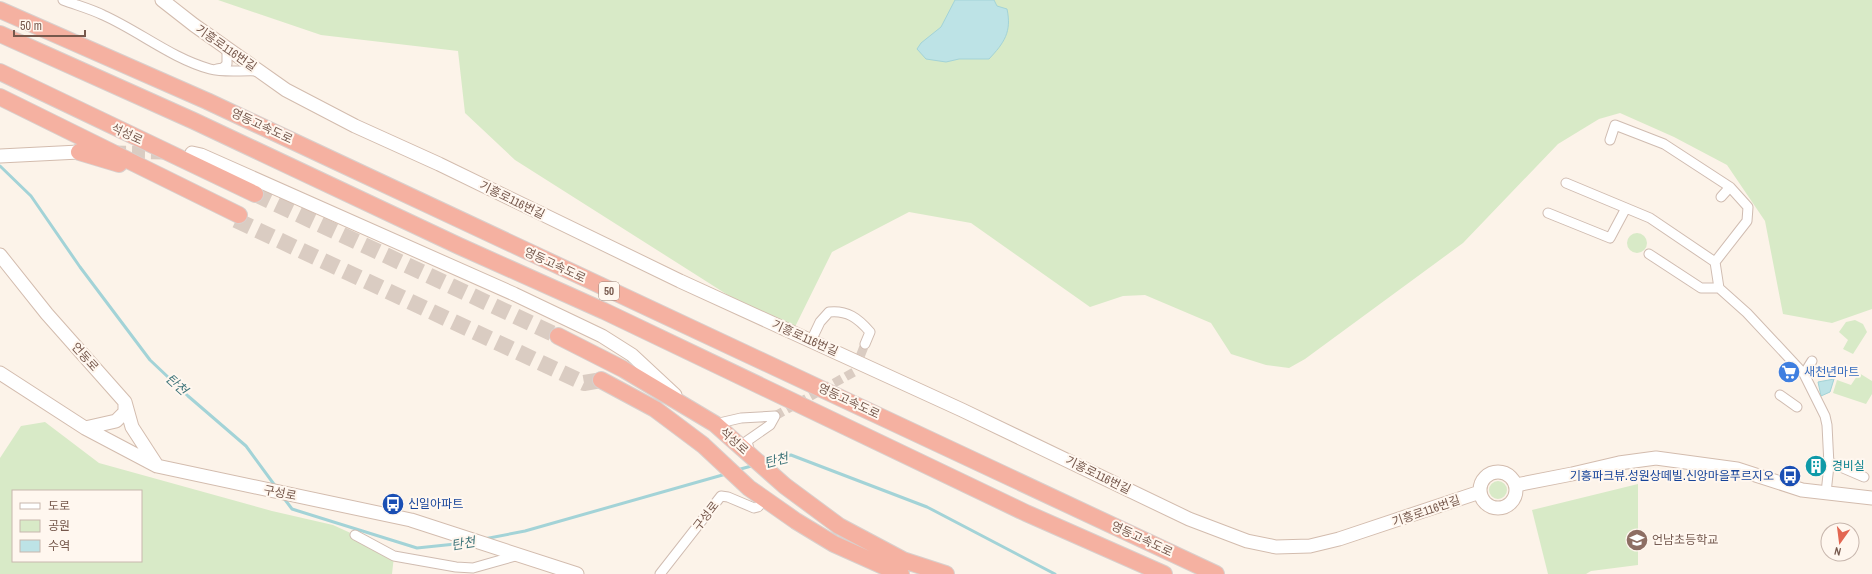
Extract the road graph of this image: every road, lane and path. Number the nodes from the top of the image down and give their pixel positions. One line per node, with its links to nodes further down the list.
1 (63, 0): 6 (street)
2 (162, 0): 5 (street, 기흥로116번길)
3 (1, 10): 54 (highway, 영동고속도로 / 50)
4 (0, 34): 53 (highway, 영동고속도로 / 50)
5 (223, 46): 6 (street); 7 (street, 기흥로116번길)
6 (210, 69): 7 (street)
7 (258, 70): 25 (street, 기흥로116번길)
8 (0, 72): 16 (highway, 석성로)
9 (0, 96): 11 (highway, 석성로)
10 (1610, 140): 15 (street)
11 (79, 152): 13 (street)
12 (192, 153): 33 (street)
13 (0, 156)
14 (1566, 183): 18 (street)
15 (1730, 187): 17 (street); 22 (street)
16 (255, 194)
17 (1721, 197)
18 (1626, 208): 19 (street); 22 (street)
19 (1548, 212)
20 (1649, 254): 23 (street)
21 (0, 255): 32 (street, 언동로)
22 (1715, 262): 23 (street)
23 (1719, 288): 29 (street)
24 (558, 336): 33 (highway, 석성로)
25 (811, 341): 26 (street); 42 (street, 기흥로116번길)
26 (865, 344)
27 (1812, 361): 29 (street)
28 (0, 373): 35 (street, 구성로)
29 (1804, 374): 38 (street)
30 (601, 380): 45 (highway)
31 (1780, 395): 34 (street)
32 (125, 402): 35 (street); 39 (street, 언동로)
33 (686, 405): 36 (highway, 석성로)
34 (1797, 407)
35 (85, 428): 39 (street, 구성로)
36 (719, 428): 37 (street); 52 (highway, 석성로)
37 (749, 449)
38 (1829, 462): 40 (street); 43 (street)
39 (157, 466): 47 (street, 구성로)
40 (1864, 477)
41 (1516, 485): 42 (street); 42 (street); 43 (street)
42 (1480, 492)
43 (1826, 493): 44 (street)
44 (1872, 498)
45 (765, 499): 50 (street, 구성로); 51 (highway)
46 (355, 535): 48 (street)
47 (520, 555): 48 (street); 49 (street, 구성로)
48 (456, 571)
49 (577, 574)
50 (660, 574)
51 (901, 574)
52 (946, 574)
53 (1164, 574)
54 (1216, 574)

